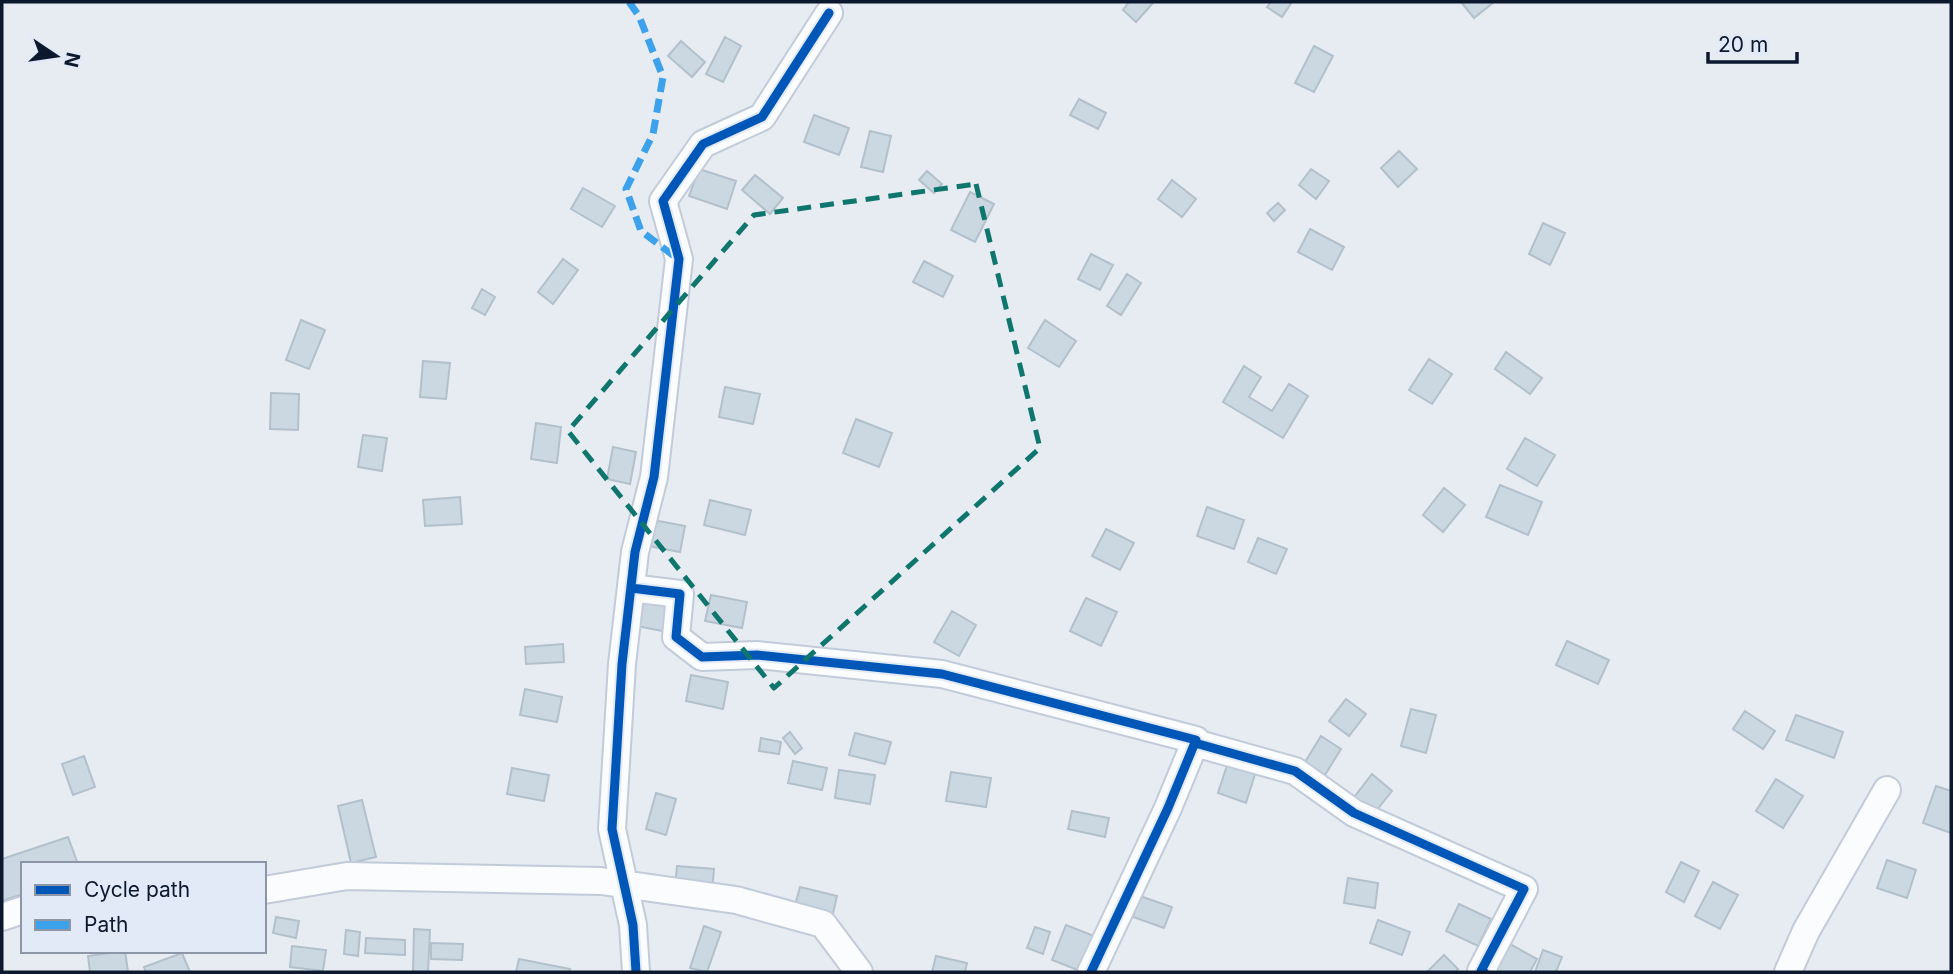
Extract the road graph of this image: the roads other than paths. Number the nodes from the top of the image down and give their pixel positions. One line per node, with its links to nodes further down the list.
1 (829, 13): 2 (street)
2 (631, 588): 3 (street); 5 (street)
3 (1195, 743): 11 (street); 12 (street)
4 (1887, 790): 13 (street)
5 (625, 885): 6 (street); 9 (street); 10 (street)
6 (266, 890)
7 (21, 912): 8 (street)
8 (2, 917)
9 (636, 972)
10 (859, 972)
11 (1091, 972)
12 (1485, 972)
13 (1788, 972)

